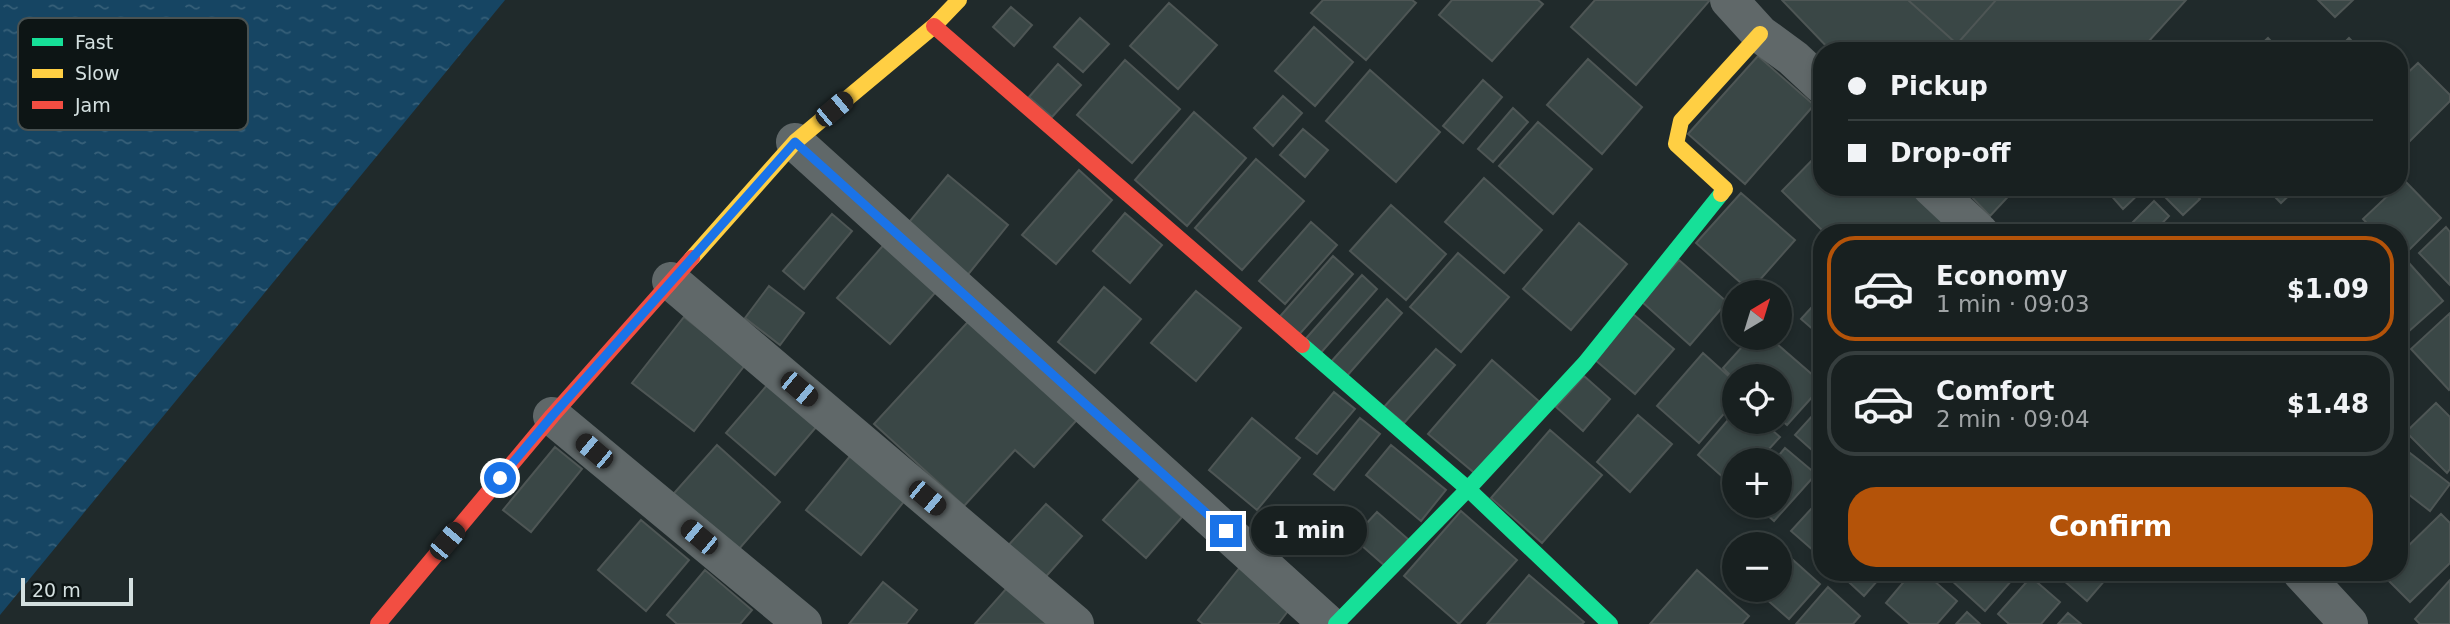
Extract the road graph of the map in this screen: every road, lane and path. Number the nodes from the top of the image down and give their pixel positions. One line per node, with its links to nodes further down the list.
1 (959, 0): 3 (street)
2 (1729, 0): 4 (street)
3 (934, 26): 6 (street); 11 (street)
4 (1760, 34): 5 (street); 11 (street)
5 (1813, 77)
6 (795, 142): 9 (street); 16 (street)
7 (1941, 196): 8 (street)
8 (1970, 224)
9 (671, 281): 10 (street); 15 (street)
10 (552, 416): 13 (street); 14 (street)
11 (1468, 489): 17 (street); 18 (street)
12 (2309, 581): 19 (street)
13 (378, 624)
14 (803, 624)
15 (1076, 624)
16 (1328, 624)
17 (1336, 624)
18 (1610, 624)
19 (2349, 624)

